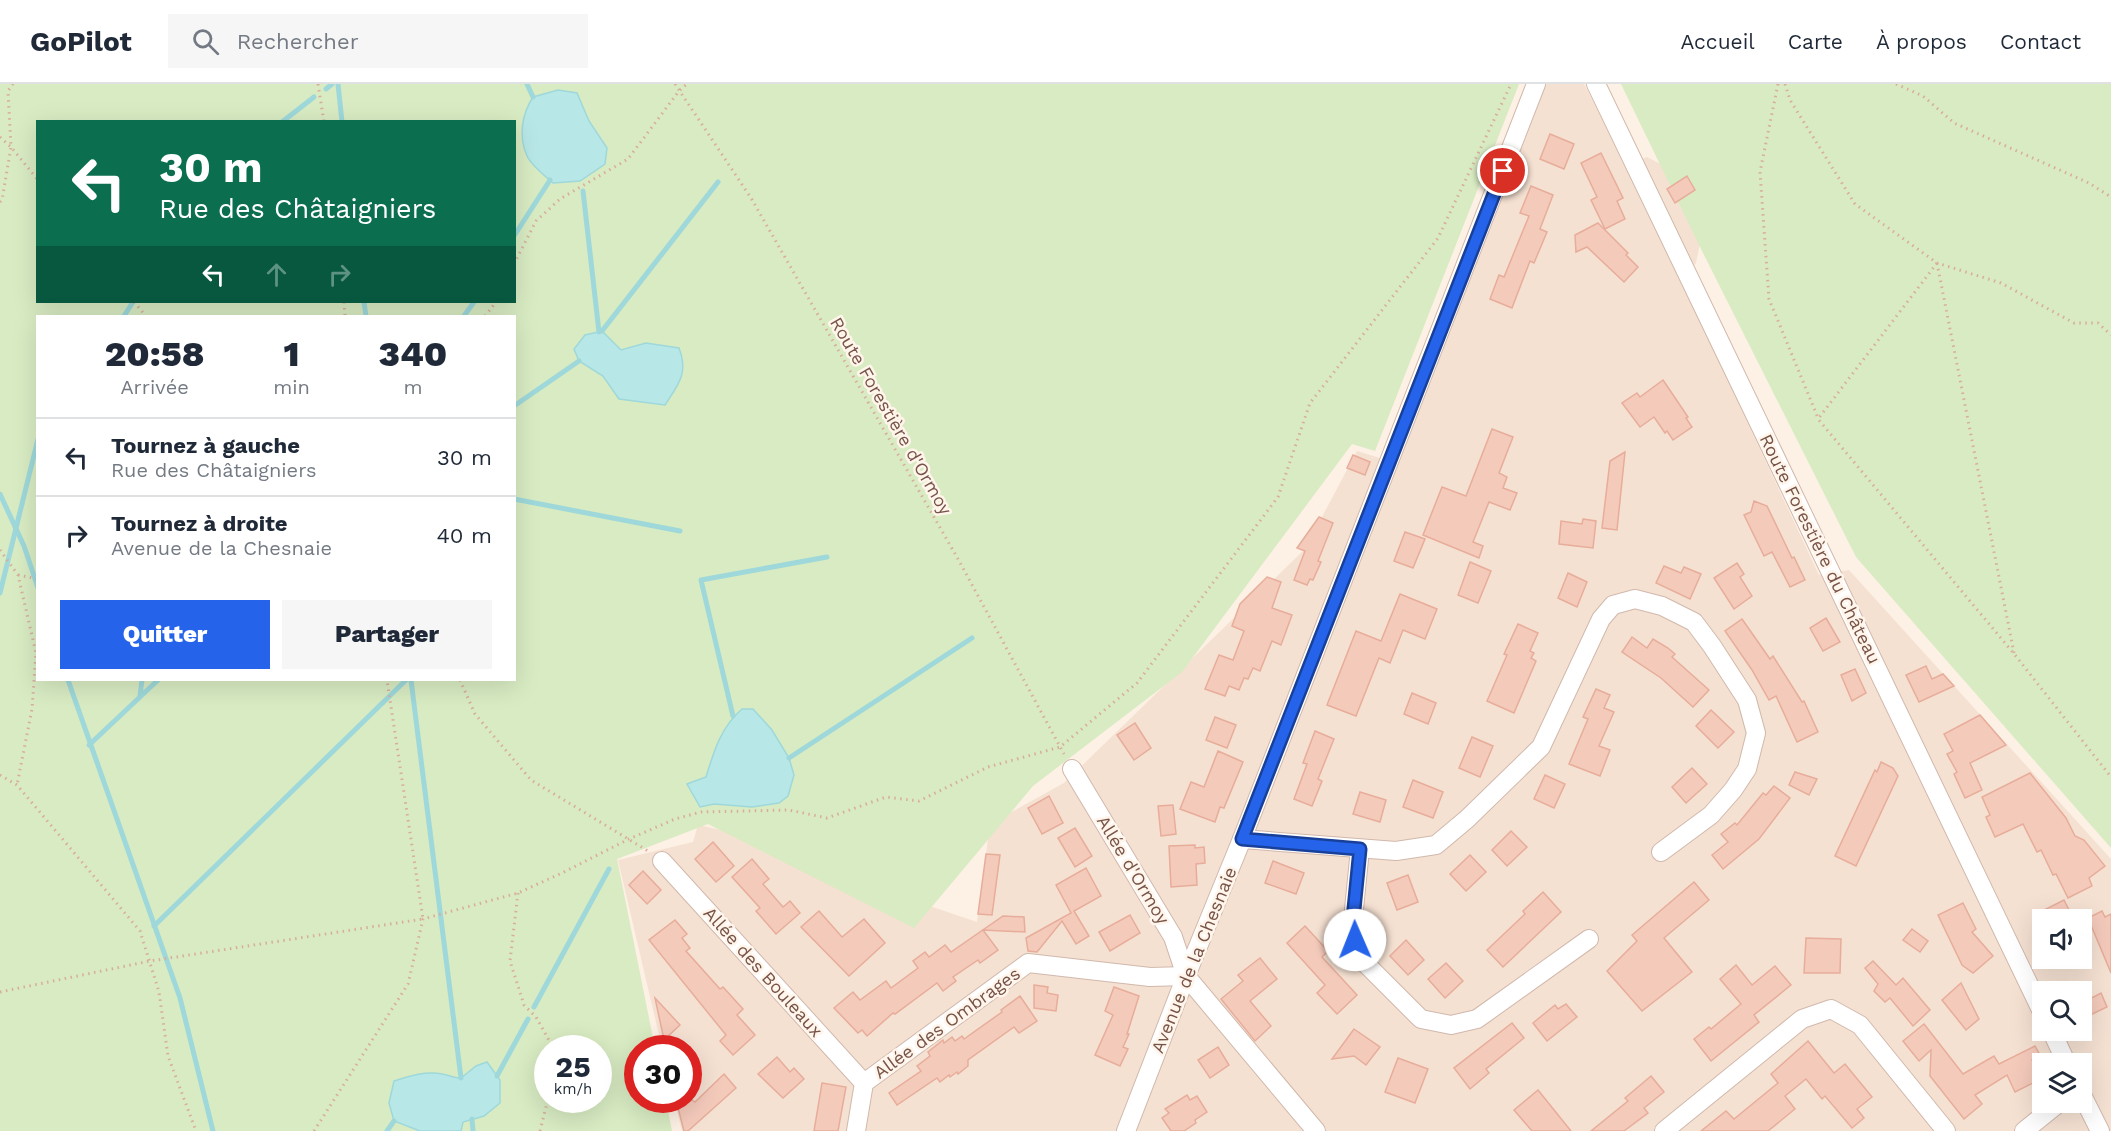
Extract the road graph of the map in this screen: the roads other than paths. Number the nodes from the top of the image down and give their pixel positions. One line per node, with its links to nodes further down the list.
1 (1536, 84): 4 (street, Avenue de la Chesnaie)
2 (1596, 84): 10 (street, Route Forestière du Château)
3 (1072, 769): 9 (street, Allée d'Ormoy)
4 (1242, 839): 5 (street); 9 (street, Avenue de la Chesnaie)
5 (1360, 849): 6 (street); 8 (street)
6 (1661, 852)
7 (662, 861): 11 (street, Allée des Bouleaux)
8 (1589, 939)
9 (1186, 976): 11 (street, Allée des Ombrages); 15 (street, Avenue de la Chesnaie); 16 (street)
10 (2032, 991)
11 (864, 1083): 14 (street, Allée des Ombrages)
12 (2046, 1113): 19 (street)
13 (2091, 1113): 20 (street)
14 (856, 1131)
15 (1126, 1131)
16 (1316, 1131)
17 (1664, 1131): 18 (street)
18 (1946, 1131)
19 (2024, 1131)
20 (2100, 1131)

